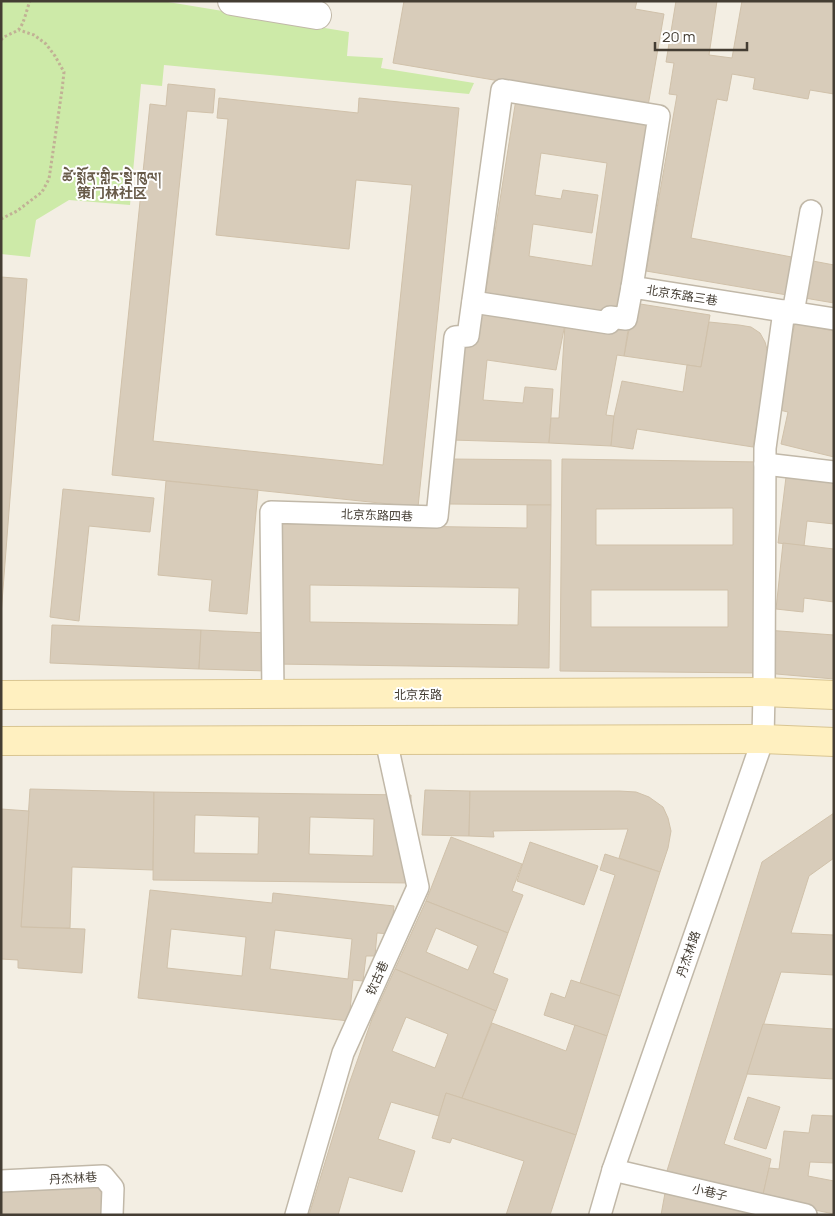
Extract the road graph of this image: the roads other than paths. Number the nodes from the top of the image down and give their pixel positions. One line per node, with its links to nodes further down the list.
1 (232, 1): 2 (street)
2 (317, 15)
3 (811, 212): 6 (street, 丹杰林路)
4 (632, 287): 5 (street, 北京东路三巷); 5 (street); 6 (street, 北京东路三巷)
5 (473, 302): 11 (street, 北京东路四巷)
6 (789, 312): 7 (street, 北京东路三巷); 8 (street, 丹杰林路)
7 (834, 319)
8 (765, 464): 9 (street); 10 (street, 丹杰林路)
9 (834, 472)
10 (764, 692): 11 (main road, 北京东路); 13 (main road, 北京东路); 14 (street, 丹杰林路)
11 (273, 694): 12 (main road, 北京东路)
12 (1, 695)
13 (834, 695)
14 (763, 738): 15 (main road); 17 (main road); 18 (street, 丹杰林路)
15 (386, 740): 16 (main road); 21 (street, 钦古巷)
16 (1, 741)
17 (834, 742)
18 (613, 1170): 22 (street, 丹杰林路); 23 (street, 小巷子)
19 (1, 1181): 20 (street, 丹杰林巷)
20 (112, 1215)
21 (296, 1215)
22 (600, 1215)
23 (806, 1215)

